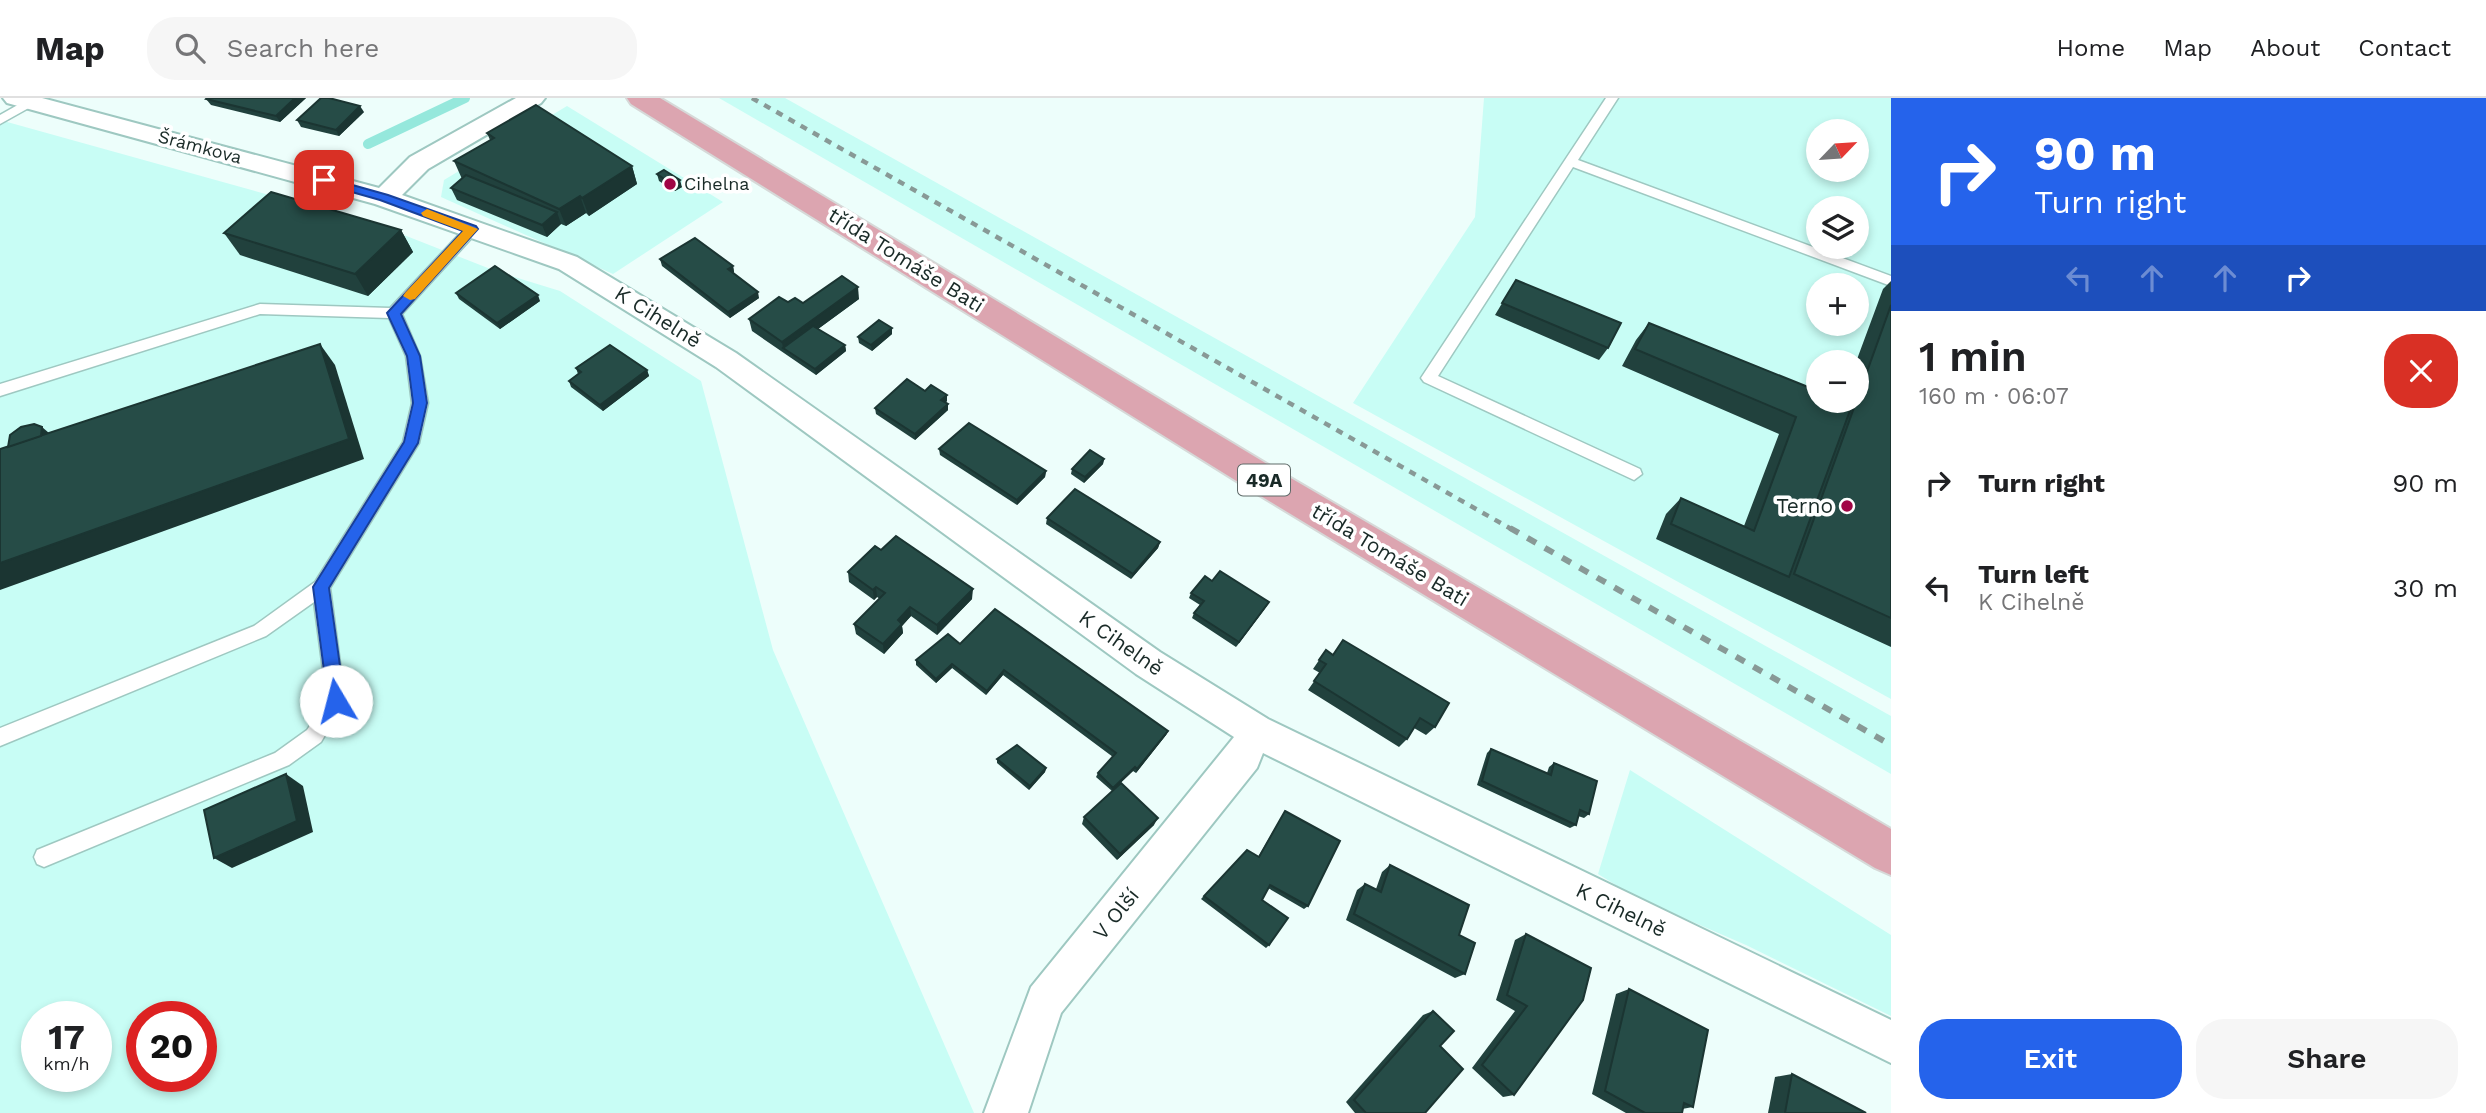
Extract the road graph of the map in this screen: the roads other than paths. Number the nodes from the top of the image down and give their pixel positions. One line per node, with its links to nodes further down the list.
1 (533, 98): 7 (street)
2 (641, 98): 16 (main road, třída Tomáše Bati / 49A)
3 (1612, 98): 6 (lane)
4 (22, 100): 5 (lane); 7 (street, Šrámkova)
5 (0, 120)
6 (1571, 162): 9 (lane); 12 (lane)
7 (384, 198): 8 (street, K Cihelně)
8 (472, 229): 10 (lane); 14 (street, K Cihelně)
9 (1891, 281)
10 (394, 313): 11 (lane); 13 (lane)
11 (0, 390)
12 (1634, 474)
13 (321, 587): 15 (lane); 17 (lane)
14 (1255, 731): 18 (street, K Cihelně); 19 (street, V Olší)
15 (0, 737)
16 (1891, 853)
17 (44, 858)
18 (1891, 1042)
19 (1006, 1113)

